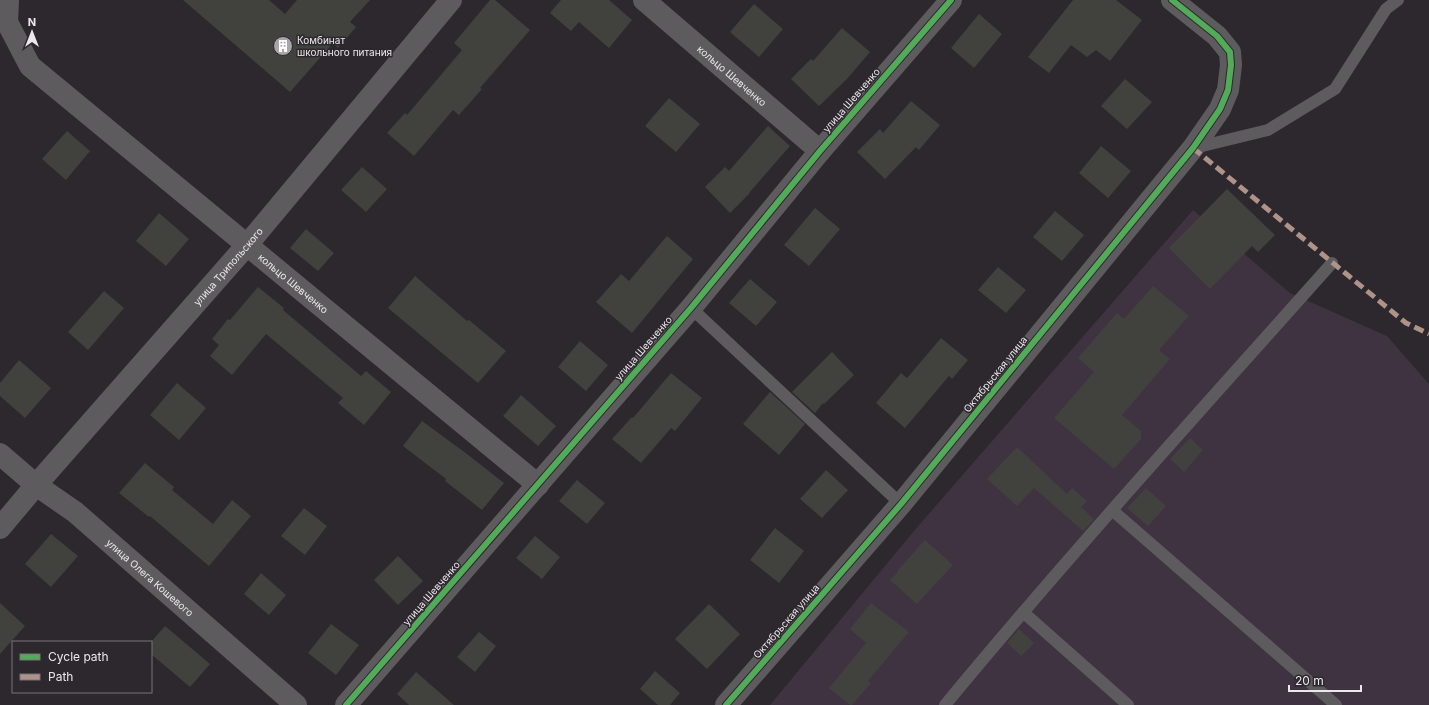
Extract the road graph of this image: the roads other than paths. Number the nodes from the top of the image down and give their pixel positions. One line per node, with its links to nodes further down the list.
1 (8, 0): 9 (street, кольцо Шевченко)
2 (451, 0): 9 (street, улица Трипольского)
3 (644, 0): 8 (street, кольцо Шевченко)
4 (951, 0): 8 (street, улица Шевченко)
5 (1172, 0): 7 (street, Октябрьская улица)
6 (1398, 0): 7 (lane)
7 (1192, 148): 15 (street, Октябрьская улица)
8 (820, 151): 11 (street, улица Шевченко)
9 (247, 245): 13 (street, улица Трипольского); 14 (street, кольцо Шевченко)
10 (1332, 263): 16 (lane)
11 (691, 308): 14 (street, улица Шевченко); 15 (lane)
12 (0, 454): 13 (street, улица Олега Кошевого)
13 (36, 484): 17 (street, улица Трипольского); 19 (street, улица Олега Кошевого)
14 (538, 485): 20 (street, улица Шевченко)
15 (901, 504): 21 (street, Октябрьская улица)
16 (1112, 510): 18 (lane); 24 (lane)
17 (0, 528)
18 (1023, 612): 22 (lane); 23 (lane)
19 (296, 705)
20 (346, 705)
21 (726, 705)
22 (945, 705)
23 (1128, 705)
24 (1336, 705)

